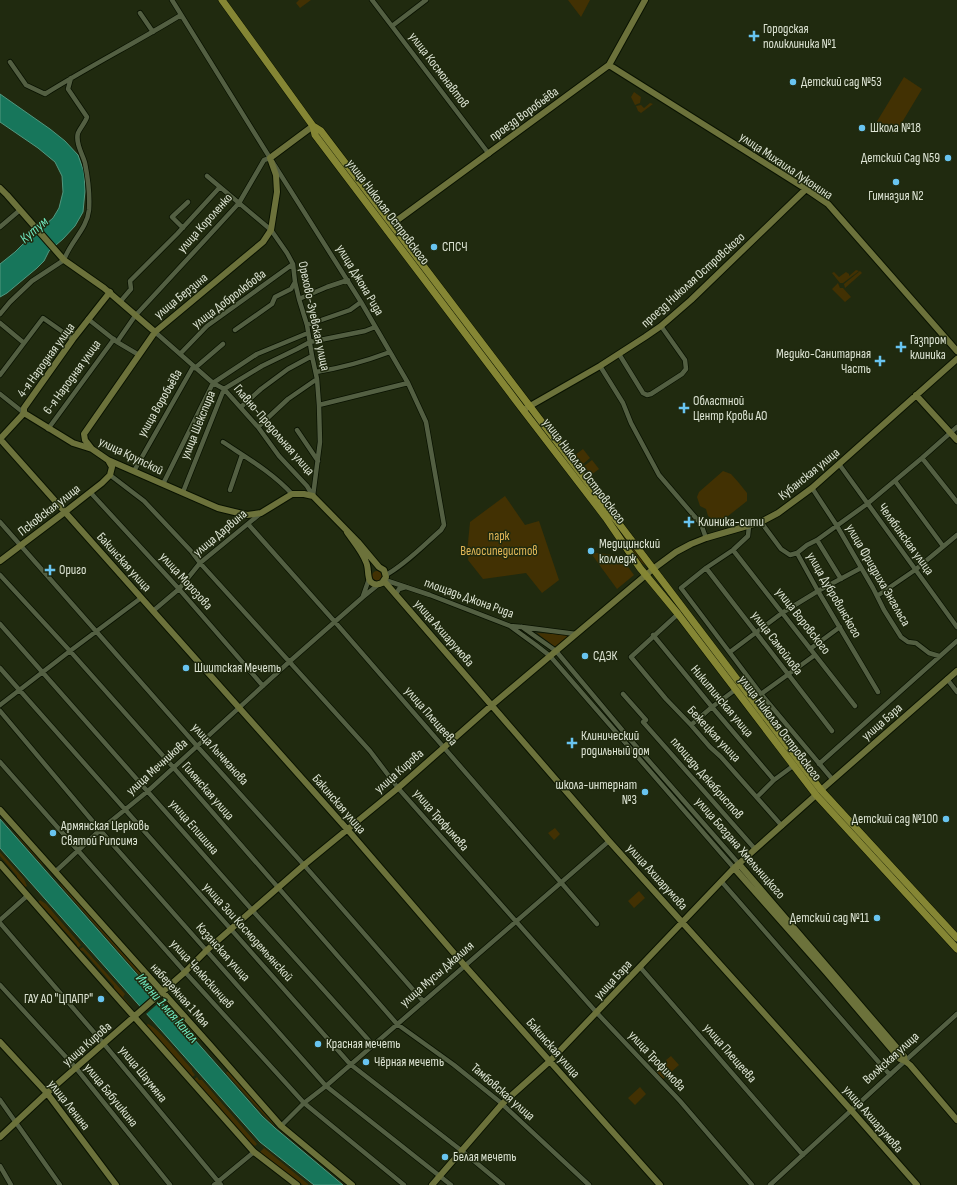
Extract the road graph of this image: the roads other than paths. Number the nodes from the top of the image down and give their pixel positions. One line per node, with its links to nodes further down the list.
1 (172, 0): 7 (street, улица Джона Рида)
2 (222, 0): 13 (main road, улица Николая Островского)
3 (372, 0): 8 (street, улица Космонавтов)
4 (426, 0): 8 (street)
5 (645, 0): 11 (main road, проезд Воробьёва)
6 (140, 13): 9 (street)
7 (181, 15): 9 (street); 15 (street, улица Джона Рида)
8 (392, 26): 14 (street, улица Космонавтов)
9 (153, 32): 12 (street)
10 (10, 62): 12 (street)
11 (609, 65): 14 (main road, проезд Воробьёва); 19 (main road, улица Михаила Луконина)
12 (71, 78): 29 (street)
13 (313, 126): 15 (main road, улица Короленко); 23 (main road, улица Николая Островского); 26 (main road, улица Николая Островского)
14 (489, 154): 23 (main road, проезд Воробьёва)
15 (270, 158): 21 (street, улица Короленко); 27 (main road, улица Берзина); 31 (street, улица Джона Рида)
16 (207, 176): 17 (street, Орехово-Зуевская улица)
17 (220, 187): 21 (street, Орехово-Зуевская улица); 25 (street)
18 (0, 188): 22 (main road, Главно-Продольная улица)
19 (806, 189): 42 (main road, проезд Николая Островского); 52 (main road, улица Михаила Луконина)
20 (188, 202): 25 (street)
21 (239, 203): 27 (street, Орехово-Зуевская улица); 38 (street, улица Короленко)
22 (20, 210): 24 (street); 29 (main road, Главно-Продольная улица)
23 (392, 224): 26 (main road); 28 (main road, улица Николая Островского)
24 (0, 227)
25 (183, 228): 35 (street)
26 (386, 229): 28 (main road, улица Николая Островского)
27 (271, 230): 30 (street, Орехово-Зуевская улица); 45 (main road, улица Берзина)
28 (410, 255): 71 (main road, улица Николая Островского)
29 (64, 260): 33 (main road, Главно-Продольная улица); 37 (street)
30 (293, 264): 32 (street, Орехово-Зуевская улица); 54 (street, улица Добролюбова)
31 (348, 280): 34 (street); 36 (street, улица Джона Рида)
32 (295, 282): 34 (street, Орехово-Зуевская улица); 44 (street)
33 (110, 292): 35 (main road, Главно-Продольная улица); 39 (main road, 4-я Народная улица)
34 (299, 299): 41 (street, Орехово-Зуевская улица)
35 (120, 302): 38 (main road, Главно-Продольная улица)
36 (361, 302): 41 (street); 43 (street, улица Джона Рида)
37 (0, 314)
38 (135, 316): 45 (main road, Главно-Продольная улица); 48 (street, улица Короленко)
39 (88, 319): 47 (main road, 4-я Народная улица); 48 (street)
40 (0, 323): 50 (street)
41 (307, 325): 46 (street, Орехово-Зуевская улица)
42 (662, 326): 55 (main road, проезд Николая Островского); 55 (street)
43 (375, 327): 49 (street, улица Шекспира); 53 (street, улица Джона Рида)
44 (235, 330)
45 (155, 332): 54 (street, Главно-Продольная улица); 56 (main road, улица Берзина)
46 (308, 333): 49 (street, Орехово-Зуевская улица); 64 (street)
47 (74, 339): 50 (street); 72 (main road, 4-я Народная улица)
48 (116, 340): 56 (street); 75 (street, 6-я Народная улица)
49 (310, 342): 57 (street, Орехово-Зуевская улица); 66 (street, улица Шекспира)
50 (24, 343): 62 (street)
51 (223, 344): 60 (street)
52 (957, 351)
53 (390, 352): 61 (street); 65 (street, улица Джона Рида)
54 (180, 354): 60 (street, Главно-Продольная улица)
55 (618, 354): 59 (main road, проезд Николая Островского)
56 (139, 355): 81 (main road, улица Берзина)
57 (312, 356): 61 (street, Орехово-Зуевская улица); 70 (street)
58 (957, 359): 68 (main road, Кубанская улица)
59 (600, 366): 71 (main road, проезд Николая Островского); 109 (street)
60 (194, 367): 64 (street, Главно-Продольная улица); 87 (street, улица Воробьёва)
61 (316, 372): 63 (street, Орехово-Зуевская улица)
62 (0, 375)
63 (317, 379): 69 (street, Орехово-Зуевская улица); 73 (street)
64 (212, 383): 66 (street, Главно-Продольная улица); 90 (street)
65 (408, 383): 69 (street); 125 (street, улица Джона Рида)
66 (224, 389): 70 (street, Главно-Продольная улица); 94 (street, улица Шекспира)
67 (0, 394): 72 (street, улица Крупской)
68 (916, 395): 77 (main road); 86 (main road, Кубанская улица)
69 (319, 404): 85 (street, Орехово-Зуевская улица)
70 (241, 407): 73 (street, Главно-Продольная улица)
71 (526, 408): 101 (main road, улица Николая Островского)
72 (24, 413): 75 (main road, улица Крупской); 78 (main road, 4-я Народная улица)
73 (258, 427): 96 (street, Главно-Продольная улица)
74 (957, 427): 77 (street)
75 (48, 429): 81 (main road, улица Крупской)
76 (297, 430): 85 (street)
77 (950, 432): 79 (main road); 83 (street)
78 (0, 439): 99 (main road, Бакинская улица)
79 (957, 440)
80 (223, 442): 82 (street)
81 (92, 449): 84 (main road, улица Крупской)
82 (242, 455): 92 (street); 95 (street)
83 (922, 458): 89 (street); 97 (street)
84 (108, 460): 87 (main road, улица Крупской); 88 (main road)
85 (318, 461): 96 (street, Орехово-Зуевская улица)
86 (839, 464): 91 (main road, Кубанская улица); 98 (street, Челябинская улица)
87 (134, 471): 90 (main road, улица Крупской)
88 (110, 475): 93 (main road, Псковская улица); 116 (street, улица Трофимова)
89 (895, 481): 98 (street); 112 (street)
90 (163, 484): 94 (main road, улица Крупской)
91 (812, 488): 103 (main road, Кубанская улица); 106 (street, улица Фридриха Энгельса)
92 (230, 490)
93 (90, 492): 99 (main road, Псковская улица); 128 (street, улица Морозова)
94 (182, 492): 100 (main road, улица Крупской)
95 (292, 494): 96 (main road); 100 (main road, улица Дарвина)
96 (313, 496): 107 (main road)
97 (957, 502)
98 (867, 504): 106 (street); 121 (street, Челябинская улица)
99 (65, 513): 111 (main road, Псковская улица); 133 (main road, Бакинская улица)
100 (261, 513): 104 (street, улица Дарвина)
101 (609, 516): 120 (main road, улица Николая Островского); 123 (main road, улица Николая Островского)
102 (0, 522): 111 (street, улица Лычманова)
103 (761, 522): 105 (main road, Кубанская улица); 114 (street, улица Дубровинского)
104 (248, 524): 116 (street, улица Дарвина); 137 (street, улица Плещеева)
105 (749, 526): 109 (main road, Кубанская улица); 113 (street)
106 (837, 526): 110 (street); 119 (street, улица Фридриха Энгельса)
107 (347, 532): 117 (main road); 124 (main road)
108 (957, 535): 112 (street)
109 (706, 538): 120 (main road, Кубанская улица)
110 (817, 540): 114 (street); 126 (street)
111 (21, 546): 115 (main road, Псковская улица); 143 (street, улица Лычманова)
112 (943, 546): 121 (street)
113 (733, 550): 118 (street); 135 (street, улица Воровского)
114 (797, 553): 129 (street, улица Дубровинского)
115 (0, 561)
116 (200, 563): 128 (street, улица Дарвина); 155 (street, улица Трофимова)
117 (380, 567): 124 (main road); 125 (main road)
118 (706, 568): 144 (street, улица Самойлова); 151 (street)
119 (861, 568): 126 (street); 131 (street, улица Фридриха Энгельса)
120 (653, 569): 123 (main road, улица Кирова); 186 (main road, улица Николая Островского)
121 (915, 570): 131 (street); 142 (street, Челябинская улица)
122 (0, 575): 149 (street, Гилянская улица)
123 (646, 575): 136 (main road, улица Николая Островского); 145 (main road, улица Кирова)
124 (369, 577): 125 (main road); 132 (street, улица Мечникова)
125 (384, 579): 127 (street, площадь Джона Рида); 130 (main road, улица Ахшарумова); 132 (street, улица Мечникова)
126 (841, 579): 129 (street)
127 (404, 586): 130 (street); 139 (street, площадь Джона Рида)
128 (179, 589): 134 (street, улица Дарвина); 161 (street, улица Морозова)
129 (818, 591): 135 (street); 141 (street, улица Дубровинского)
130 (396, 594): 169 (main road, улица Ахшарумова)
131 (877, 596): 154 (street, улица Фридриха Энгельса)
132 (363, 597): 137 (street, улица Мечникова)
133 (141, 598): 134 (main road, Бакинская улица); 143 (street)
134 (153, 611): 172 (main road, Бакинская улица)
135 (782, 613): 144 (street); 148 (street, улица Воровского)
136 (678, 614): 146 (street); 163 (main road, улица Николая Островского)
137 (335, 622): 155 (street, улица Мечникова); 177 (street, улица Плещеева)
138 (0, 624): 157 (street, улица Епишина)
139 (510, 626): 140 (street, площадь Джона Рида); 153 (street, улица Богдана Хмельницкого)
140 (522, 627): 145 (street, площадь Джона Рида); 150 (street, улица Богдана Хмельницкого)
141 (840, 627): 148 (street); 164 (street, улица Дубровинского)
142 (957, 627)
143 (96, 631): 149 (street); 176 (street, улица Лычманова)
144 (755, 632): 151 (street); 159 (street, улица Самойлова)
145 (576, 634): 150 (main road, улица Кирова)
146 (653, 635): 171 (street, Никитинская улица); 174 (street, Бежецкая улица)
147 (957, 641): 154 (street)
148 (810, 649): 152 (street, улица Воровского)
149 (70, 651): 157 (street); 181 (street, Гилянская улица)
150 (556, 651): 153 (main road, улица Кирова); 198 (street, улица Богдана Хмельницкого)
151 (730, 652): 167 (street)
152 (816, 655): 159 (street); 170 (street, улица Воровского)
153 (550, 656): 169 (main road, улица Кирова); 198 (street, улица Богдана Хмельницкого)
154 (939, 656): 179 (street)
155 (289, 662): 161 (street, улица Мечникова); 184 (street, улица Трофимова)
156 (0, 668): 162 (street, улица Зои Космодемьянской)
157 (43, 671): 162 (street); 185 (street, улица Епишина)
158 (957, 671): 160 (main road, улица Бэра)
159 (788, 676): 167 (street); 175 (street, улица Самойлова)
160 (947, 679): 165 (street); 183 (main road, улица Бэра)
161 (263, 686): 172 (street, улица Мечникова)
162 (19, 690): 168 (street); 189 (street, улица Зои Космодемьянской)
163 (735, 690): 171 (street); 180 (main road, улица Николая Островского)
164 (878, 692)
165 (957, 692)
166 (623, 694): 194 (street, площадь Декабристов)
167 (761, 694): 179 (street)
168 (0, 705)
169 (492, 705): 177 (main road, улица Кирова); 193 (main road, улица Ахшарумова)
170 (855, 706)
171 (712, 707): 174 (street); 182 (street, Никитинская улица)
172 (239, 708): 176 (street, улица Мечникова); 191 (main road, Бакинская улица)
173 (0, 711): 192 (street, Казанская улица)
174 (692, 725): 187 (street, Бежецкая улица)
175 (832, 731)
176 (197, 746): 181 (street, улица Мечникова); 197 (street, улица Лычманова)
177 (443, 747): 184 (main road, улица Кирова); 200 (street, улица Плещеева)
178 (0, 762): 195 (street, улица Челюскинцев)
179 (819, 764): 183 (street)
180 (793, 766): 182 (street); 186 (main road, улица Николая Островского)
181 (173, 767): 185 (street, улица Мечникова); 202 (street, Гилянская улица)
182 (774, 780): 187 (street)
183 (833, 780): 186 (main road, улица Бэра)
184 (398, 788): 191 (main road, улица Кирова); 205 (street, улица Трофимова)
185 (148, 792): 189 (street, улица Мечникова); 204 (street, улица Епишина)
186 (819, 793): 190 (main road, улица Бэра); 210 (main road, улица Николая Островского); 211 (main road, улица Николая Островского)
187 (757, 797): 190 (street, Бежецкая улица)
188 (0, 810): 199 (main road, набережная 1 Мая)
189 (125, 810): 192 (street, улица Мечникова); 209 (street, улица Зои Космодемьянской)
190 (782, 826): 194 (main road, улица Бэра)
191 (347, 829): 197 (main road, улица Кирова); 213 (main road, Бакинская улица)
192 (100, 830): 195 (street, улица Мечникова); 212 (street, Казанская улица)
193 (609, 841): 200 (street, улица Мусы Джалиля); 207 (main road, улица Ахшарумова)
194 (755, 849): 198 (main road, улица Бэра)
195 (77, 850): 199 (street, улица Мечникова); 215 (street, улица Челюскинцев)
196 (0, 864): 203 (main road)
197 (304, 865): 202 (main road, улица Кирова); 218 (street, улица Лычманова)
198 (736, 866): 201 (main road, улица Бэра); 227 (main road, улица Богдана Хмельницкого)
199 (55, 872): 217 (main road, набережная 1 Мая)
200 (561, 882): 205 (street, улица Мусы Джалиля); 208 (street, улица Плещеева)
201 (721, 882): 207 (main road, улица Бэра); 230 (street)
202 (278, 888): 204 (main road, улица Кирова); 222 (street, Гилянская улица)
203 (27, 896): 206 (street); 221 (main road)
204 (253, 911): 209 (main road, улица Кирова); 225 (street, улица Епишина)
205 (516, 921): 213 (street, улица Мусы Джалиля); 219 (street, улица Трофимова)
206 (0, 922): 224 (street, улица Шаумяна)
207 (682, 922): 214 (main road, улица Бэра); 236 (main road, улица Ахшарумова)
208 (597, 924)
209 (231, 930): 212 (main road, улица Кирова); 228 (street, улица Зои Космодемьянской)
210 (957, 938)
211 (957, 949)
212 (207, 950): 215 (main road, улица Кирова); 231 (street, Казанская улица)
213 (465, 966): 218 (street, улица Мусы Джалиля); 226 (main road, Бакинская улица)
214 (640, 967): 219 (main road, улица Бэра); 243 (street, улица Плещеева)
215 (185, 972): 217 (main road, улица Кирова); 234 (street, улица Челюскинцев)
216 (0, 985): 229 (street, улица Бабушкина)
217 (161, 993): 221 (main road, улица Кирова); 239 (main road, набережная 1 Мая)
218 (423, 1002): 222 (street, улица Мусы Джалиля)
219 (597, 1013): 226 (main road, улица Бэра); 259 (street, улица Трофимова)
220 (957, 1014): 227 (street, Волжская улица)
221 (134, 1017): 224 (main road, улица Кирова); 242 (main road)
222 (397, 1024): 225 (street, улица Мусы Джалиля); 235 (street, Тамбовская улица)
223 (0, 1042): 232 (main road, улица Ленина)
224 (104, 1044): 229 (main road, улица Кирова); 246 (street, улица Шаумяна)
225 (373, 1045): 228 (street, улица Мусы Джалиля)
226 (550, 1061): 235 (main road, улица Бэра); 258 (main road, Бакинская улица)
227 (905, 1061): 230 (street, Волжская улица); 237 (main road, улица Богдана Хмельницкого)
228 (350, 1064): 231 (street, улица Мусы Джалиля); 241 (street, улица Зои Космодемьянской)
229 (76, 1068): 232 (main road, улица Кирова); 250 (street, улица Бабушкина)
230 (890, 1074): 236 (street, Волжская улица)
231 (326, 1086): 234 (street, улица Мусы Джалиля); 245 (street, Казанская улица)
232 (47, 1093): 238 (main road, улица Кирова); 249 (main road, улица Ленина)
233 (0, 1100): 238 (street)
234 (304, 1103): 239 (street, улица Мусы Джалиля); 253 (street, улица Челюскинцев)
235 (502, 1104): 241 (main road, улица Бэра); 257 (street, Тамбовская улица)
236 (851, 1110): 243 (street, Волжская улица); 261 (main road, улица Ахшарумова)
237 (957, 1120)
238 (15, 1123): 240 (main road, улица Кирова); 248 (street)
239 (281, 1126): 252 (main road, набережная 1 Мая)
240 (0, 1137)
241 (462, 1151): 245 (main road, улица Бэра); 256 (street, улица Зои Космодемьянской)
242 (254, 1152): 246 (street); 251 (main road)
243 (803, 1155): 260 (street, Волжская улица)
244 (0, 1166): 247 (street)
245 (440, 1176): 254 (main road, улица Бэра); 255 (street, Казанская улица)
246 (217, 1184)
247 (11, 1185)
248 (60, 1185)
249 (116, 1185)
250 (170, 1185)
251 (297, 1185)
252 (352, 1185)
253 (404, 1185)
254 (432, 1185)
255 (451, 1185)
256 (502, 1185)
257 (589, 1185)
258 (660, 1185)
259 (752, 1185)
260 (770, 1185)
261 (917, 1185)

